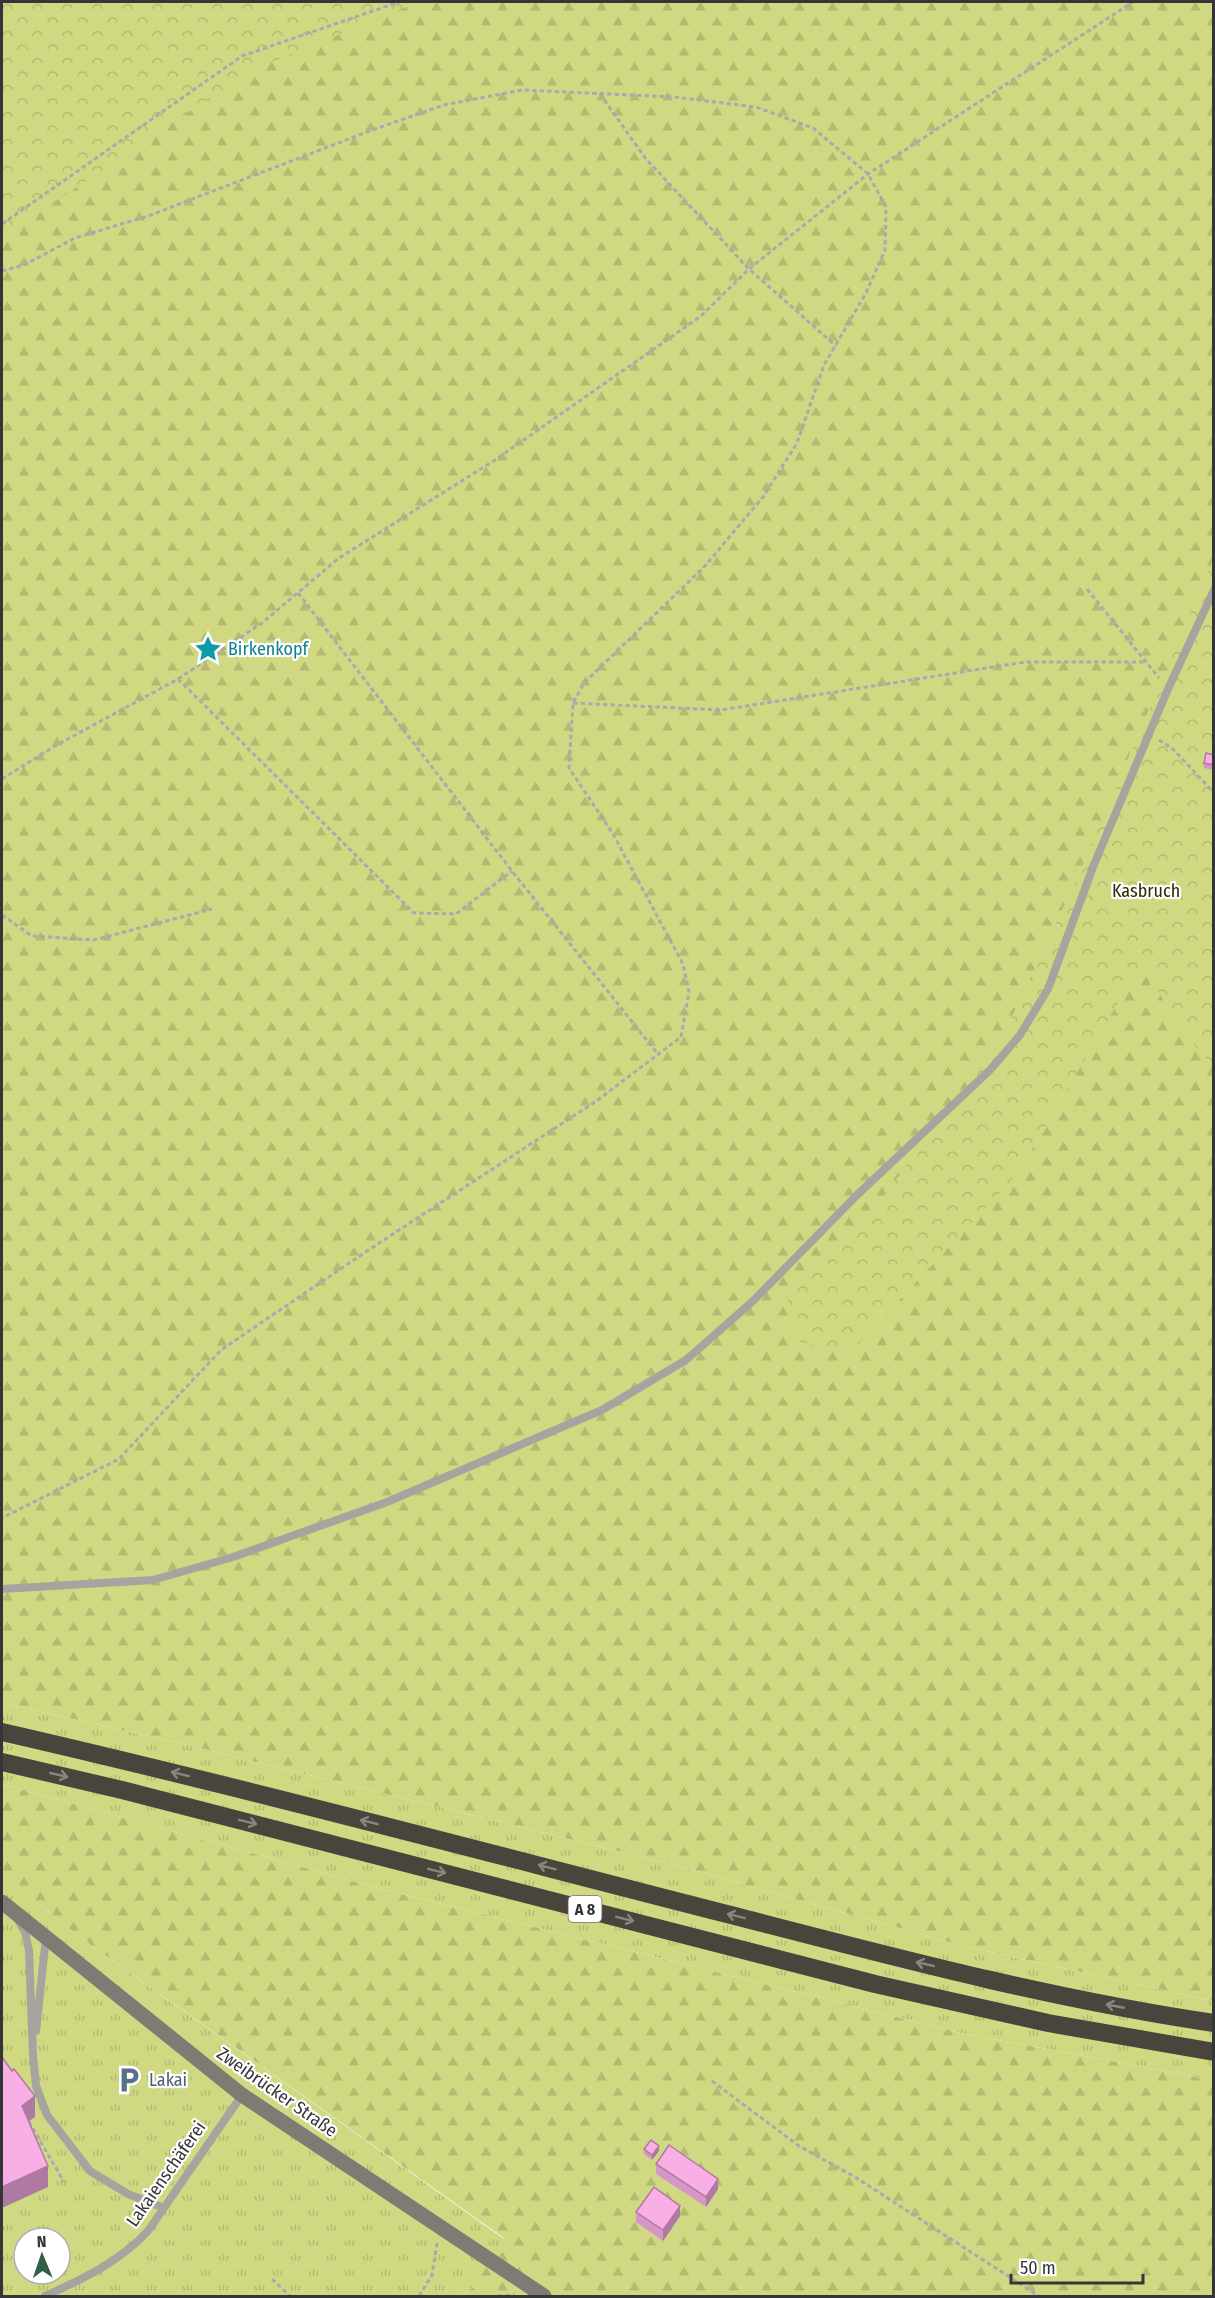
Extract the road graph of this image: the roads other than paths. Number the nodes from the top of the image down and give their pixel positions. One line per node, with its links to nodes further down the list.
1 (1214, 590): 2 (lane)
2 (2, 1589)
3 (2, 1731): 7 (highway, A 8, one-way to 3)
4 (2, 1762): 8 (highway, A 8, one-way to 8)
5 (7, 1906): 6 (main road, Zweibrücker Straße); 9 (lane)
6 (46, 1936): 9 (lane); 10 (main road, Zweibrücker Straße)
7 (1214, 2023)
8 (1214, 2052)
9 (33, 2055): 11 (lane)
10 (242, 2095): 11 (lane, Lakaienschäferei); 13 (main road, Zweibrücker Straße)
11 (164, 2208): 12 (lane, Lakaienschäferei)
12 (45, 2296)
13 (544, 2296)

